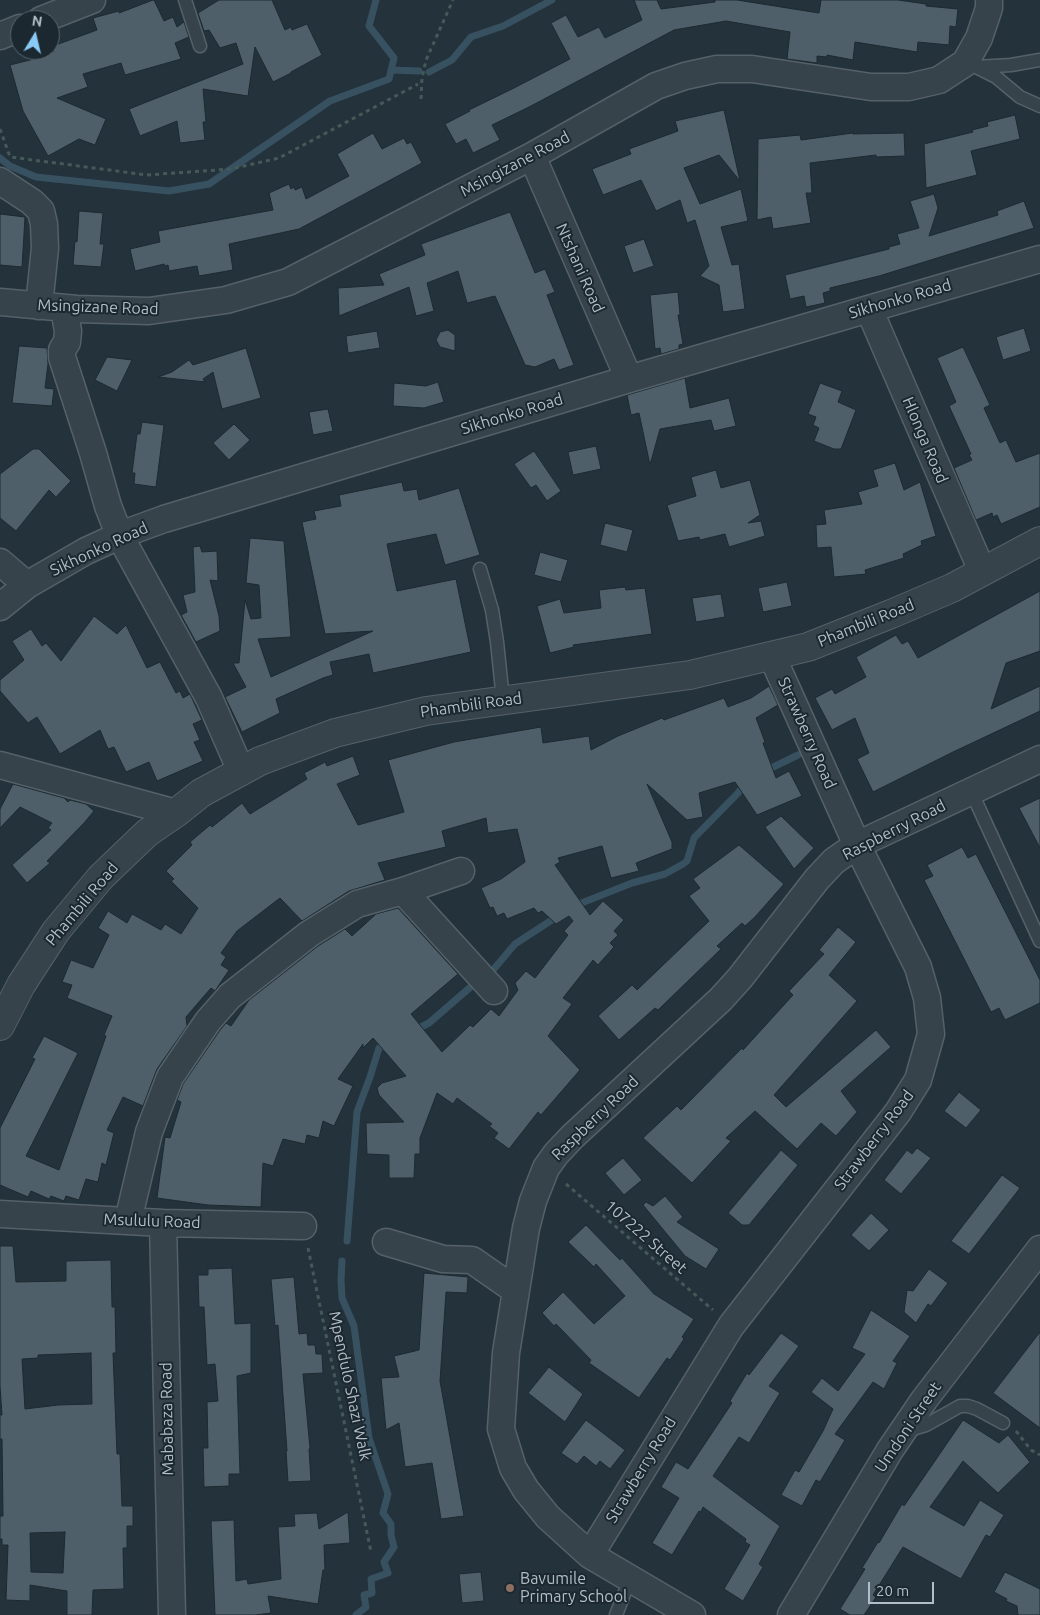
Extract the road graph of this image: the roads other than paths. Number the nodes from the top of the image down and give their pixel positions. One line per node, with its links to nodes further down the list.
1 (92, 0): 4 (street)
2 (185, 0): 5 (lane)
3 (989, 0): 7 (street, Msingizane Road)
4 (60, 13)
5 (200, 46)
6 (1040, 60): 7 (lane)
7 (971, 65): 8 (lane); 9 (street, Msingizane Road)
8 (1040, 106)
9 (532, 156): 13 (street, Msingizane Road); 15 (street, Ntshani Road)
10 (0, 181): 13 (street)
11 (1040, 259): 14 (street, Sikhonko Road)
12 (0, 302): 13 (street, Msingizane Road)
13 (51, 307): 16 (street)
14 (868, 309): 15 (street, Sikhonko Road); 20 (street, Hlonga Road)
15 (629, 379): 16 (street, Sikhonko Road)
16 (121, 535): 21 (street, Sikhonko Road); 27 (street)
17 (1040, 540): 20 (street, Phambili Road)
18 (0, 562): 21 (street)
19 (480, 569): 24 (lane)
20 (982, 571): 23 (street, Phambili Road)
21 (27, 585): 22 (street, Sikhonko Road)
22 (0, 606)
23 (772, 656): 24 (street, Phambili Road); 30 (street, Strawberry Road)
24 (503, 700): 27 (street, Phambili Road)
25 (1040, 759): 28 (street, Raspberry Road)
26 (0, 765): 29 (street)
27 (241, 771): 29 (street, Phambili Road)
28 (972, 791): 30 (street, Raspberry Road); 33 (lane)
29 (176, 813): 34 (street, Phambili Road)
30 (857, 845): 43 (street, Raspberry Road); 46 (street, Strawberry Road)
31 (461, 871): 32 (street)
32 (403, 890): 35 (street); 38 (street)
33 (1040, 941)
34 (10, 981): 36 (street, Phambili Road)
35 (494, 991)
36 (0, 1026)
37 (0, 1214): 38 (street, Msululu Road)
38 (128, 1221): 39 (street, Msululu Road)
39 (163, 1223): 40 (street, Msululu Road); 48 (street, Mababaza Road)
40 (303, 1226)
41 (386, 1242): 43 (street)
42 (1040, 1249): 45 (street, Umdoni Street)
43 (515, 1290): 46 (street, Raspberry Road)
44 (1003, 1423): 45 (lane)
45 (906, 1426): 51 (street, Umdoni Street)
46 (590, 1555): 47 (street, Raspberry Road)
47 (630, 1579): 49 (lane); 50 (street, Raspberry Road)
48 (172, 1615)
49 (616, 1615)
50 (692, 1615)
51 (791, 1615)

